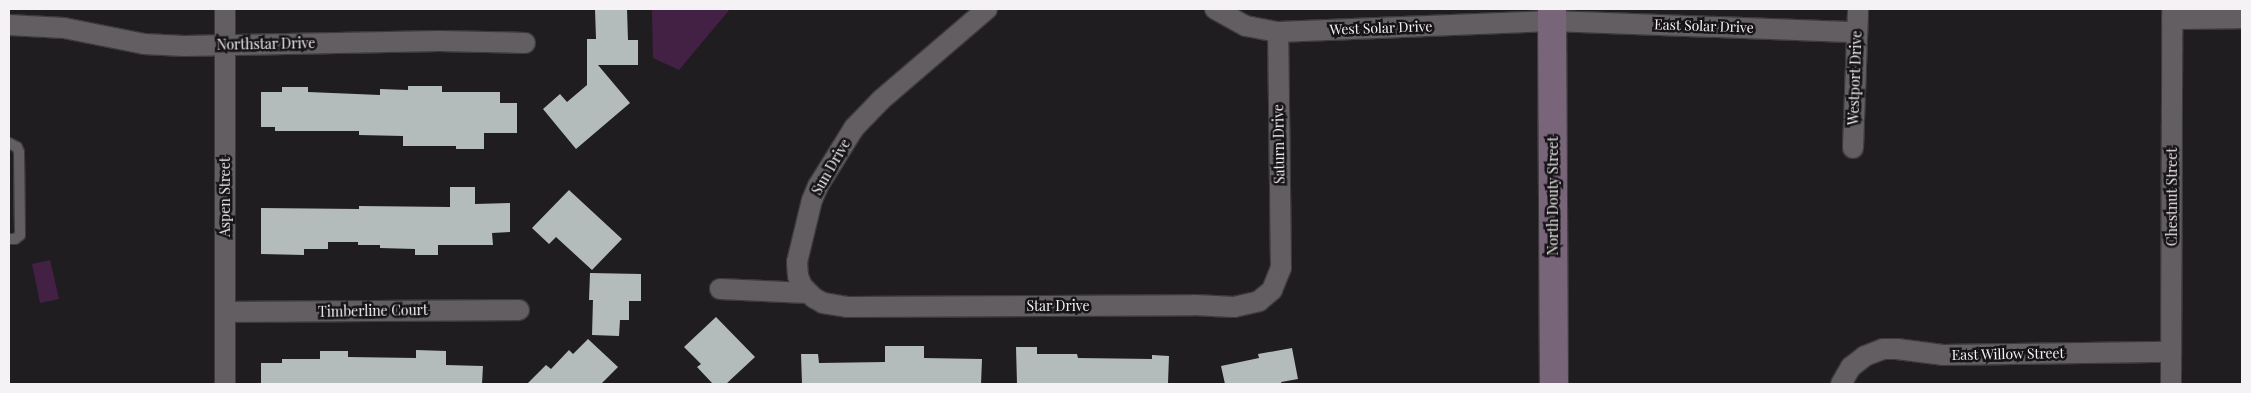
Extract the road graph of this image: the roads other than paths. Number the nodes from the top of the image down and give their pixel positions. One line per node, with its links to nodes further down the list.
1 (225, 9): 12 (street, Aspen Street)
2 (987, 9): 18 (street, Sun Drive)
3 (1216, 9): 9 (street, West Solar Drive)
4 (1858, 9): 10 (street, Westport Drive)
5 (2172, 14): 7 (street); 21 (street, Chestnut Street)
6 (1552, 15): 9 (street, West Solar Drive); 10 (street, East Solar Drive); 24 (street, North Douty Street)
7 (2242, 18)
8 (9, 26): 12 (street, Northstar Drive)
9 (1278, 32): 16 (street, Saturn Drive)
10 (1856, 32): 14 (street, Westport Drive)
11 (525, 43): 12 (street, Northstar Drive)
12 (225, 45): 20 (street, Aspen Street)
13 (9, 143): 15 (lane)
14 (1852, 148)
15 (9, 239)
16 (1281, 256): 18 (street, Star Drive)
17 (720, 289): 18 (street)
18 (808, 293)
19 (519, 310): 20 (street, Timberline Court)
20 (226, 312): 23 (street, Aspen Street)
21 (2170, 352): 22 (street, East Willow Street); 25 (street, Chestnut Street)
22 (1846, 376)
23 (225, 384)
24 (1554, 384)
25 (2171, 384)

